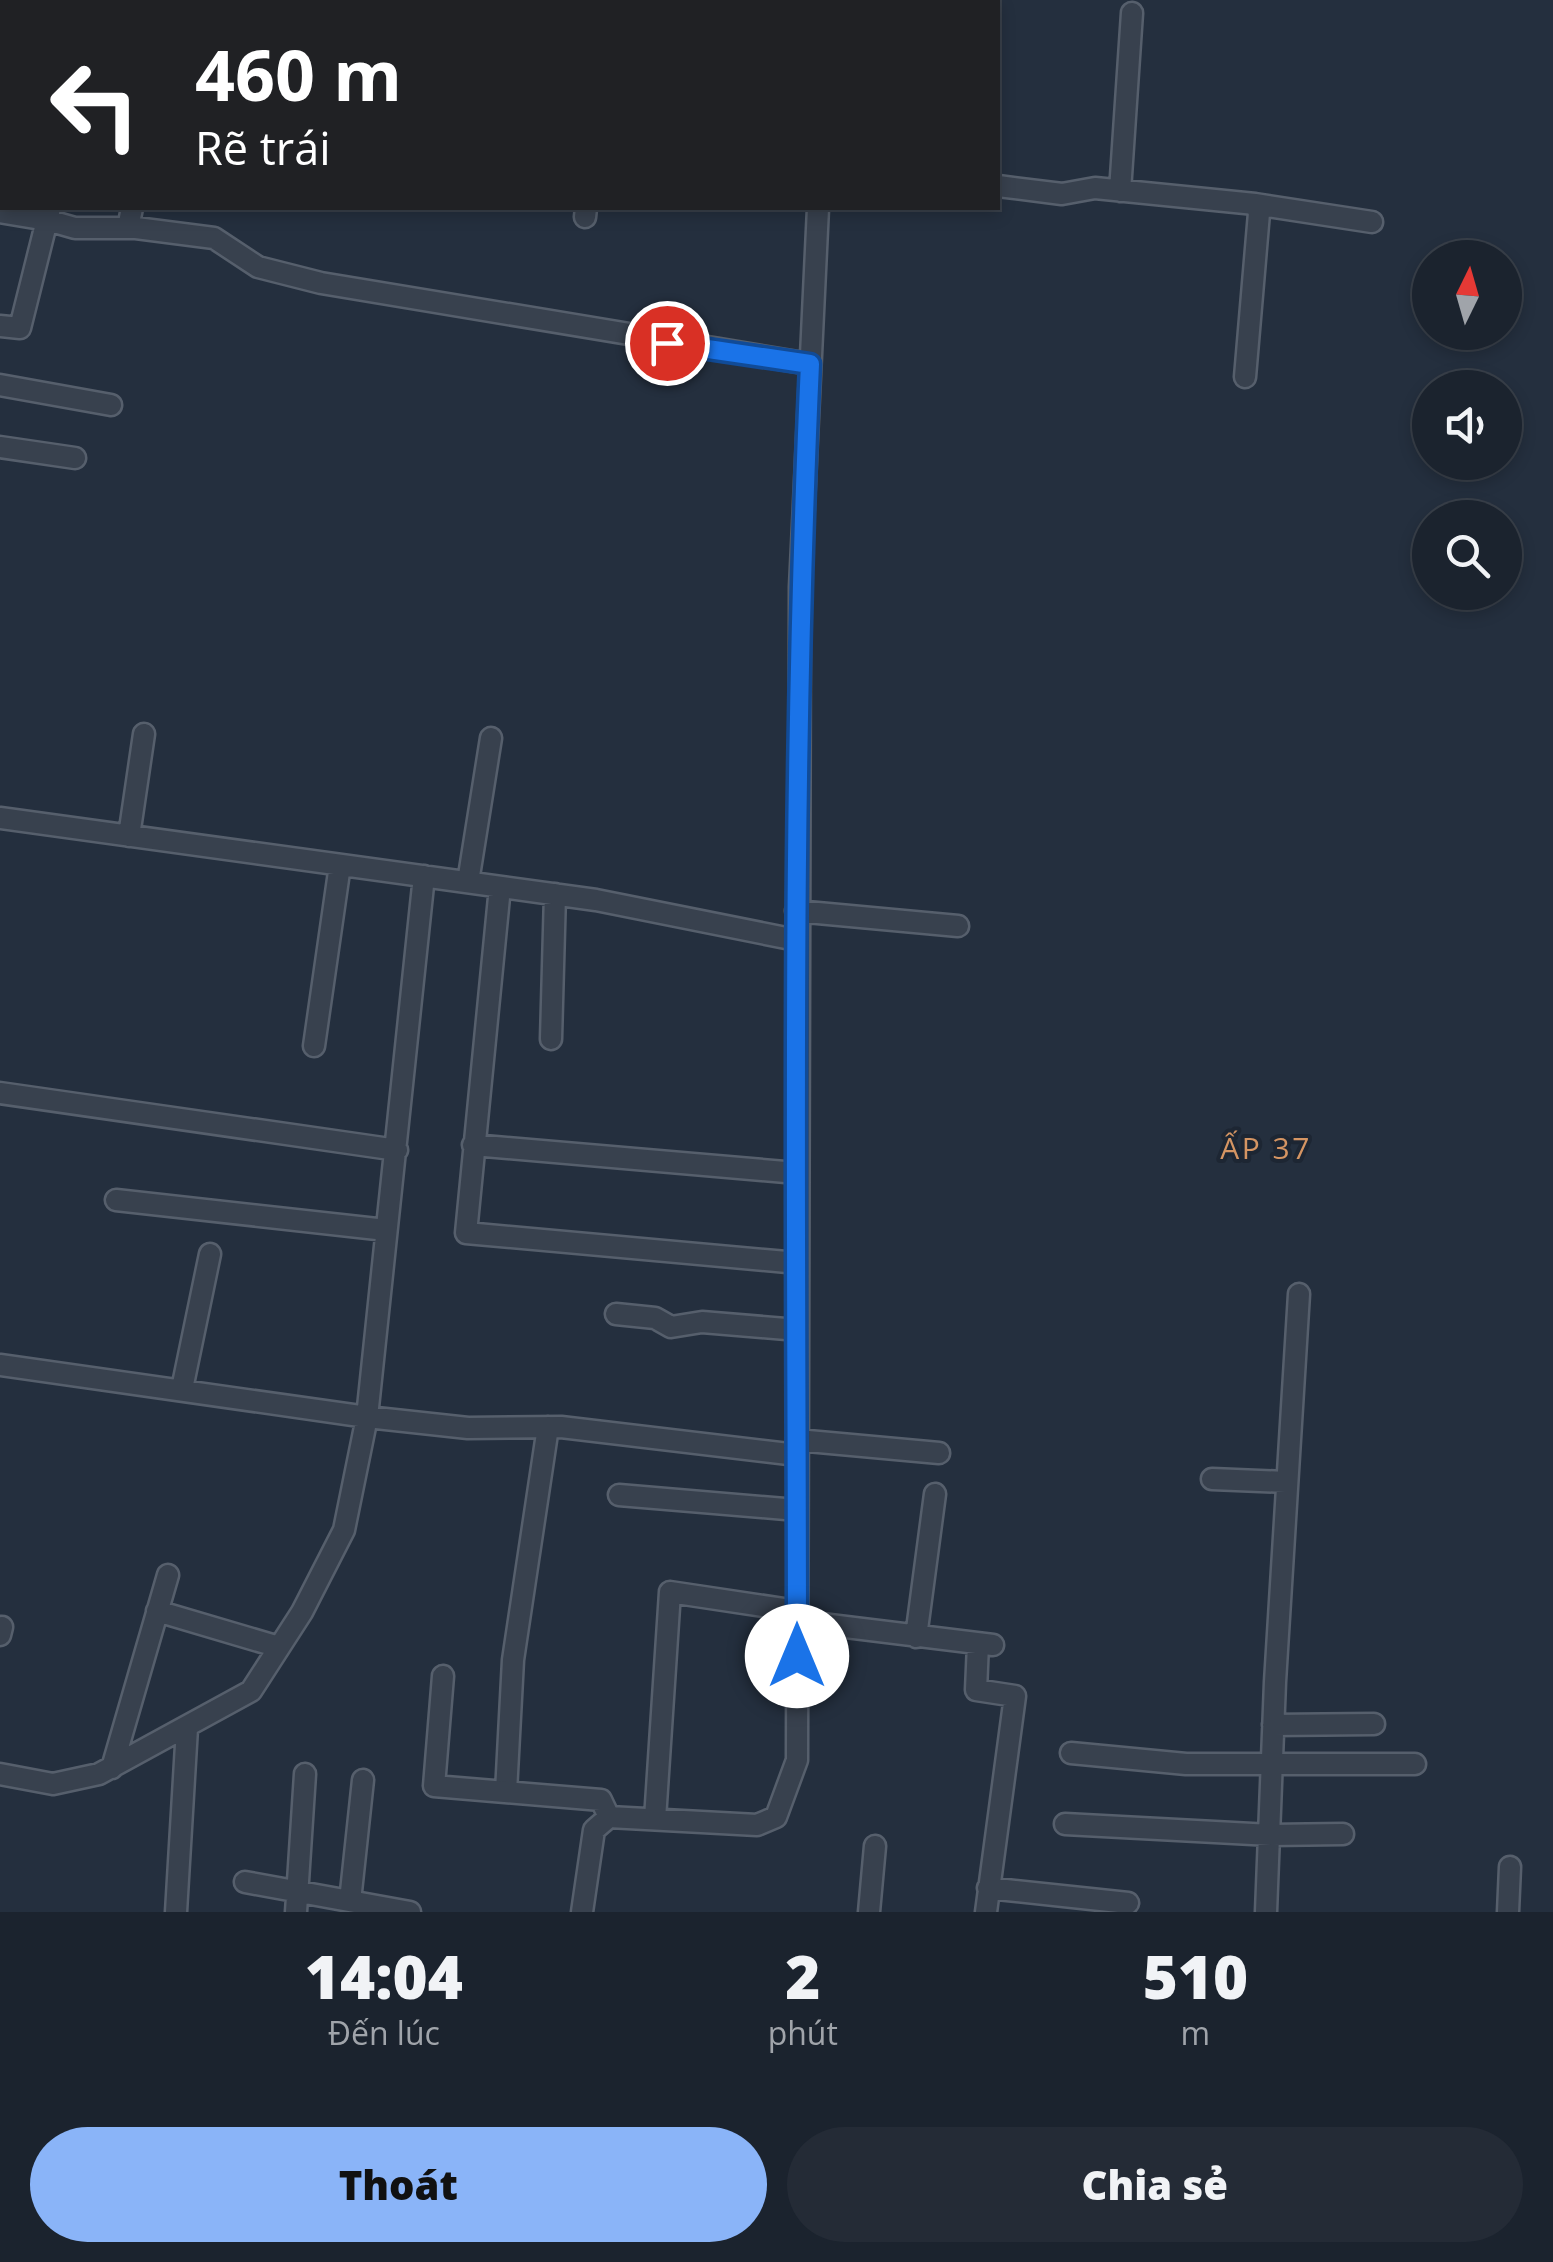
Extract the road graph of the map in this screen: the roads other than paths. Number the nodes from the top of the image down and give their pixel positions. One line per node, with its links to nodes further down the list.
1 (1132, 13): 3 (street)
2 (1000, 186): 3 (street)
3 (1120, 191): 4 (street)
4 (1256, 204): 9 (street); 12 (street)
5 (818, 210): 11 (street)
6 (0, 212): 7 (street)
7 (48, 214): 8 (street); 10 (street)
8 (130, 218): 11 (street)
9 (1372, 222)
10 (0, 326)
11 (810, 364): 26 (street)
12 (1244, 377)
13 (0, 386): 14 (street)
14 (111, 405)
15 (0, 447): 16 (street)
16 (75, 458)
17 (144, 734): 20 (street)
18 (491, 738): 23 (street)
19 (0, 818): 20 (street)
20 (130, 836): 21 (street)
21 (340, 865): 22 (street); 30 (street)
22 (424, 876): 23 (street); 33 (street)
23 (468, 882): 24 (street)
24 (500, 887): 25 (street); 32 (street)
25 (556, 894): 28 (street); 29 (street)
26 (796, 911): 27 (street); 28 (street)
27 (958, 926)
28 (796, 940): 34 (street)
29 (551, 1039)
30 (314, 1046)
31 (0, 1093): 33 (street)
32 (473, 1145): 34 (street); 38 (street)
33 (396, 1150): 36 (street)
34 (797, 1173): 38 (street)
35 (116, 1200): 36 (street)
36 (386, 1230): 44 (street)
37 (210, 1254): 43 (street)
38 (798, 1264): 41 (street)
39 (1299, 1294): 49 (street)
40 (616, 1314): 41 (street)
41 (798, 1330): 46 (street)
42 (0, 1364): 43 (street)
43 (182, 1390): 44 (street)
44 (367, 1417): 45 (street); 57 (street)
45 (548, 1427): 46 (street); 69 (street)
46 (798, 1447): 47 (street); 52 (street)
47 (938, 1454)
48 (1212, 1479): 49 (street)
49 (1286, 1482): 60 (street)
50 (935, 1494): 56 (street)
51 (619, 1496): 52 (street)
52 (798, 1510): 55 (street)
53 (168, 1574): 54 (street)
54 (157, 1611): 57 (street); 65 (street)
55 (797, 1616): 56 (street); 71 (street); 71 (street)
56 (916, 1637): 78 (street)
57 (279, 1647): 61 (street)
58 (443, 1676): 69 (street)
59 (1374, 1724): 60 (street)
60 (1273, 1726): 63 (street)
61 (187, 1728): 65 (street); 83 (street)
62 (1071, 1753): 63 (street)
63 (1272, 1764): 64 (street); 74 (street)
64 (1415, 1764)
65 (112, 1768): 66 (street)
66 (0, 1774)
67 (305, 1774): 80 (street)
68 (362, 1780): 79 (street)
69 (506, 1792): 70 (street)
70 (609, 1817): 71 (street); 85 (street)
71 (655, 1819)
72 (1065, 1824): 74 (street)
73 (1342, 1834): 74 (street)
74 (1271, 1836): 88 (street)
75 (875, 1846): 86 (street)
76 (1510, 1867): 89 (street)
77 (245, 1882): 80 (street)
78 (988, 1888): 81 (street); 87 (street)
79 (350, 1901): 80 (street); 82 (street)
80 (297, 1902)
81 (1128, 1903)
82 (373, 1909): 84 (street)
83 (176, 1912)
84 (410, 1912)
85 (582, 1912)
86 (869, 1912)
87 (986, 1912)
88 (1266, 1912)
89 (1508, 1912)

